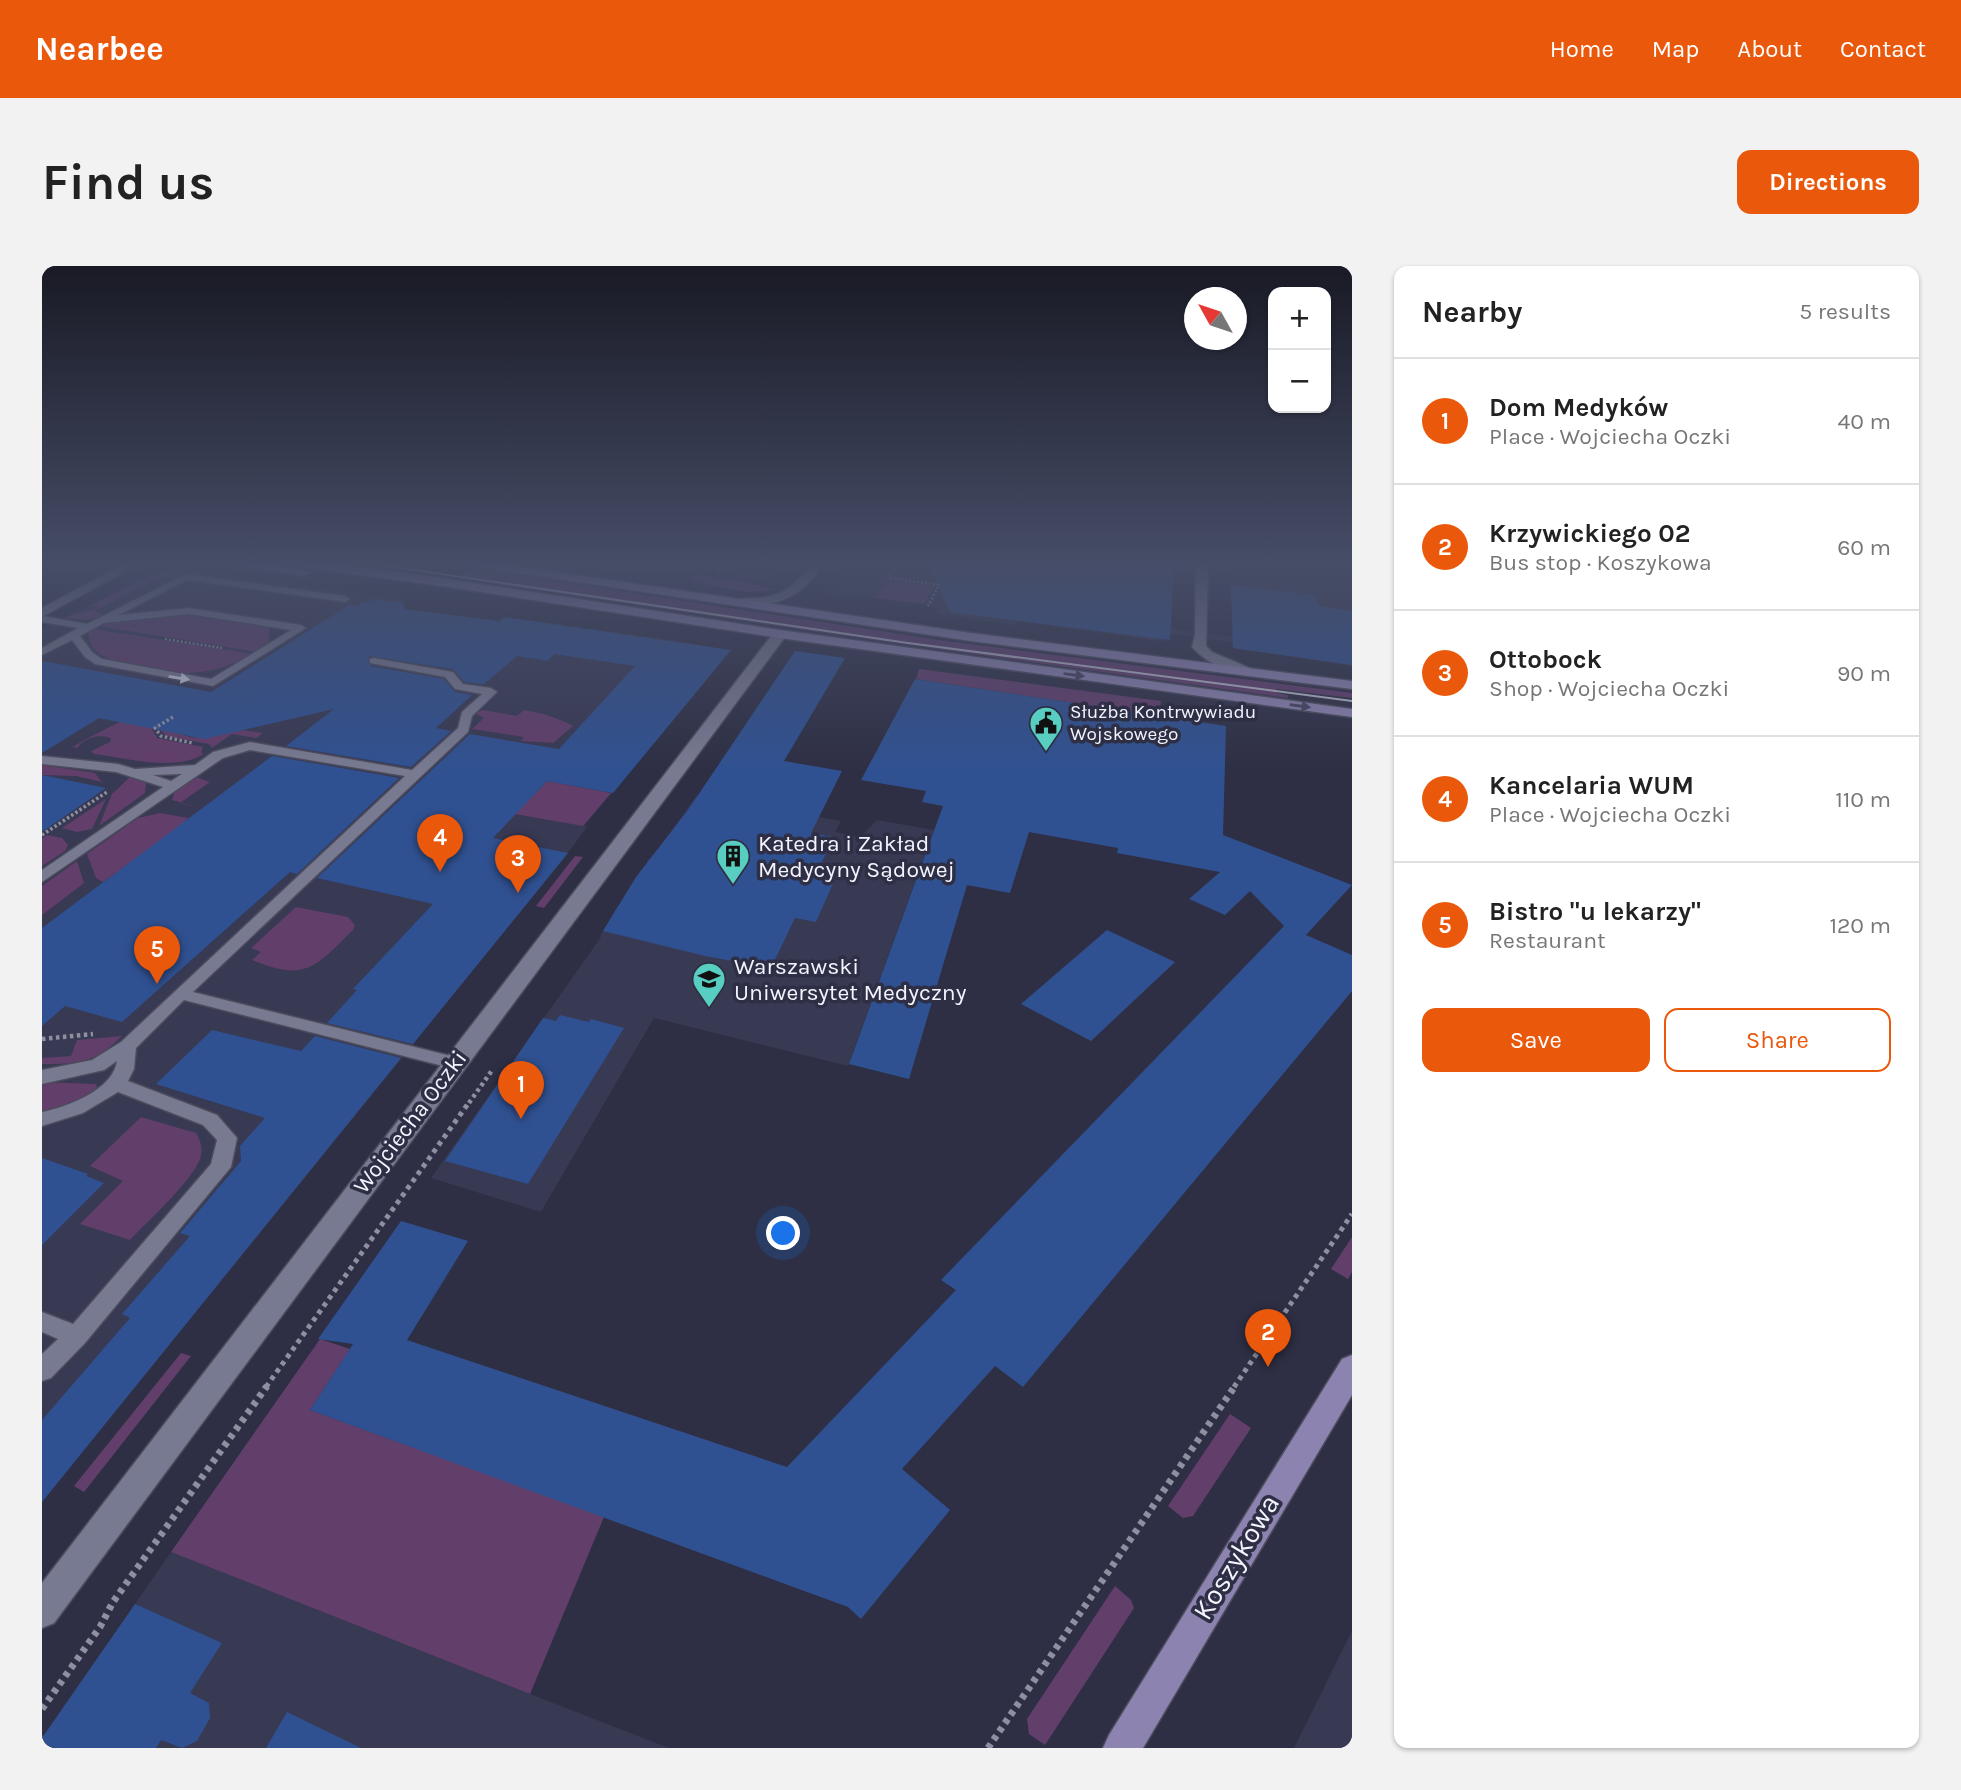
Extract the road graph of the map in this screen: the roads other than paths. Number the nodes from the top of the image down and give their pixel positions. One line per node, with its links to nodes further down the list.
1 (82, 631): 7 (lane)
2 (296, 631): 7 (lane, one-way to 2)
3 (761, 631): 6 (main road)
4 (933, 631): 10 (main road)
5 (1200, 631): 10 (street)
6 (780, 634): 12 (main road, one-way to 12); 21 (street, Wojciecha Oczki)
7 (75, 636): 8 (lane)
8 (42, 652)
9 (374, 661): 16 (lane)
10 (1247, 672): 11 (main road)
11 (1352, 685)
12 (1352, 713)
13 (42, 760): 15 (lane)
14 (198, 769): 15 (lane); 16 (lane); 17 (lane)
15 (133, 773): 17 (lane)
16 (415, 774): 19 (lane)
17 (172, 786): 18 (lane)
18 (42, 877)
19 (180, 994): 20 (lane); 21 (lane)
20 (127, 1046): 22 (lane); 23 (lane)
21 (455, 1063): 29 (street, Wojciecha Oczki)
22 (42, 1077)
23 (114, 1083): 24 (lane); 26 (lane)
24 (42, 1119)
25 (42, 1322): 26 (lane)
26 (77, 1336): 28 (lane)
27 (1352, 1368): 30 (main road, Koszykowa)
28 (42, 1370)
29 (42, 1611)
30 (1122, 1748)

